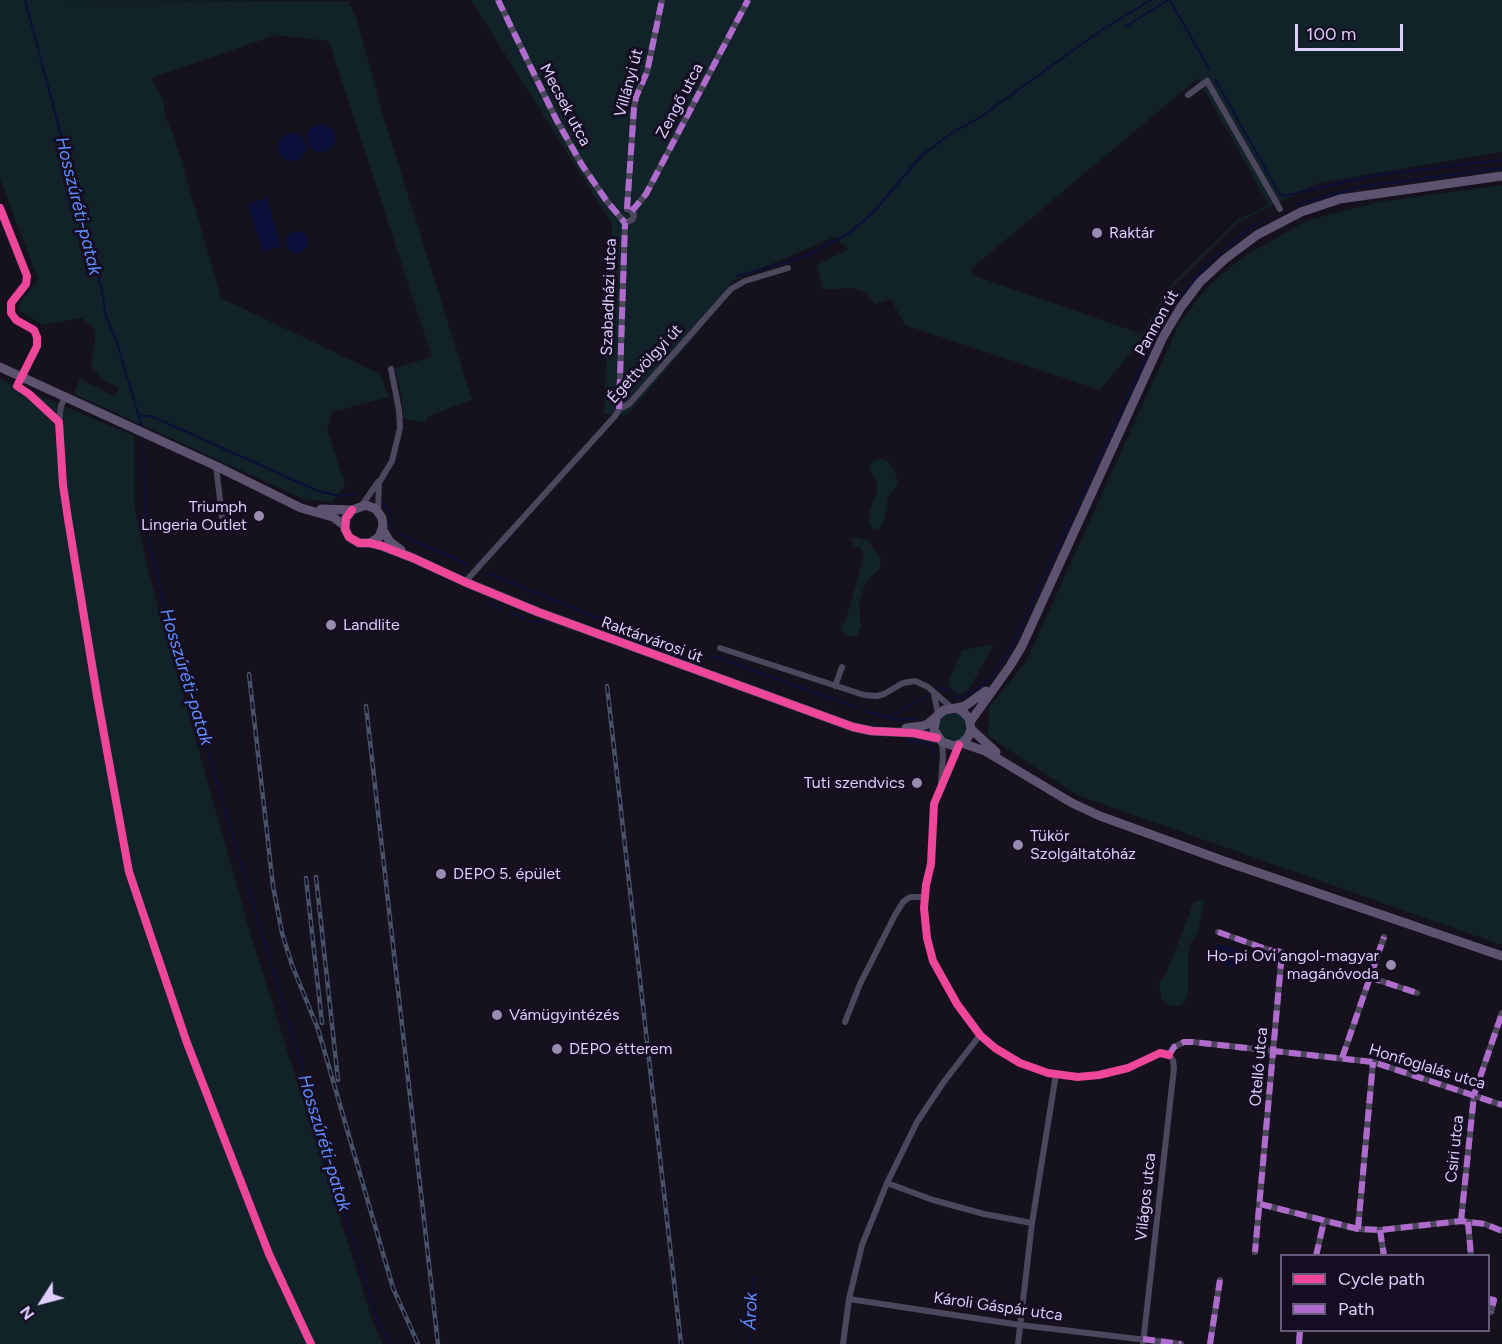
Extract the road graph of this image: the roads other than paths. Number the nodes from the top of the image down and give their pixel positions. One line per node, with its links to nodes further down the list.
1 (498, 0): 9 (street, Mecsek utca)
2 (662, 0): 8 (street, Villányi út)
3 (748, 0): 8 (street, Zengő utca)
4 (1188, 95): 7 (street)
5 (1502, 176): 31 (main road, Pannon út)
6 (0, 208): 12 (street)
7 (1280, 209)
8 (629, 210): 9 (street); 10 (street)
9 (620, 215): 10 (street, Mecsek utca)
10 (625, 223): 16 (street, Szabadházi utca)
11 (788, 268): 16 (street, Égettvölgyi út)
12 (34, 330)
13 (0, 367): 15 (main road, Raktárvárosi út)
14 (391, 369): 18 (street)
15 (65, 397): 17 (main road, Raktárvárosi út); 77 (street)
16 (619, 409): 28 (street, Égettvölgyi út)
17 (216, 466): 19 (main road, Raktárvárosi út); 23 (street)
18 (380, 481)
19 (294, 503): 21 (main road, Raktárvárosi út); 24 (main road, Raktárvárosi út)
20 (362, 505): 21 (main road, Raktárvárosi út); 22 (main road); 22 (street)
21 (352, 510): 24 (main road)
22 (378, 512): 25 (main road, Raktárvárosi út)
23 (224, 525)
24 (345, 525): 26 (main road, Raktárvárosi út)
25 (383, 530): 26 (main road); 27 (main road, Raktárvárosi út)
26 (370, 543): 27 (main road, Raktárvárosi út)
27 (412, 558): 28 (main road, Raktárvárosi út)
28 (465, 582): 37 (main road, Raktárvárosi út)
29 (720, 648): 32 (street)
30 (842, 667): 32 (street)
31 (1002, 678): 34 (main road, Pannon út); 36 (main road, Pannon út)
32 (836, 686): 33 (street)
33 (934, 694): 34 (street); 35 (street)
34 (954, 708): 35 (main road, Raktárvárosi út); 36 (main road)
35 (937, 716): 37 (main road, Raktárvárosi út); 38 (main road)
36 (971, 725): 39 (main road); 40 (main road)
37 (888, 731): 38 (main road, Raktárvárosi út)
38 (939, 740): 39 (main road, Raktárvárosi út); 41 (street)
39 (960, 744): 40 (main road, Raktárvárosi út); 41 (street)
40 (1032, 778): 45 (main road)
41 (941, 784): 42 (street, Honfoglalás utca)
42 (924, 897): 50 (street); 51 (street, Honfoglalás utca)
43 (1218, 932): 52 (street, Otelló utca)
44 (1383, 937): 46 (street)
45 (1502, 956)
46 (1369, 977): 47 (street); 54 (street)
47 (1417, 993)
48 (1502, 1013): 49 (street, Csiri utca)
49 (1501, 1021): 57 (street, Csiri utca)
50 (845, 1022)
51 (980, 1035): 56 (street, Honfoglalás utca); 59 (street)
52 (1275, 1051): 53 (street, Honfoglalás utca); 54 (street, Honfoglalás utca); 60 (street, Otelló utca)
53 (1169, 1054): 56 (street, Honfoglalás utca); 76 (street, Világos utca)
54 (1342, 1058): 55 (street, Honfoglalás utca)
55 (1373, 1062): 57 (street, Honfoglalás utca); 64 (street)
56 (1056, 1074): 63 (street)
57 (1474, 1095): 58 (street, Honfoglalás utca); 62 (street, Csiri utca)
58 (1502, 1105)
59 (886, 1183): 63 (street); 72 (street)
60 (1260, 1204): 61 (street); 67 (street, Otelló utca)
61 (1324, 1221): 64 (street); 68 (street)
62 (1465, 1222): 65 (street); 66 (street); 70 (street, Csiri utca)
63 (1032, 1223): 75 (street)
64 (1358, 1229): 65 (street)
65 (1380, 1230): 69 (street)
66 (1502, 1231)
67 (1255, 1252)
68 (1316, 1254)
69 (1384, 1254)
70 (1471, 1254)
71 (1220, 1280): 81 (street)
72 (849, 1299): 75 (street, Károli Gáspár utca); 78 (street)
73 (1490, 1299): 74 (street)
74 (1491, 1312)
75 (1020, 1324): 76 (street, Károli Gáspár utca); 79 (street)
76 (1143, 1342): 80 (street, Károli Gáspár utca)
77 (311, 1344)
78 (843, 1344)
79 (1018, 1344)
80 (1181, 1344)
81 (1210, 1344)

